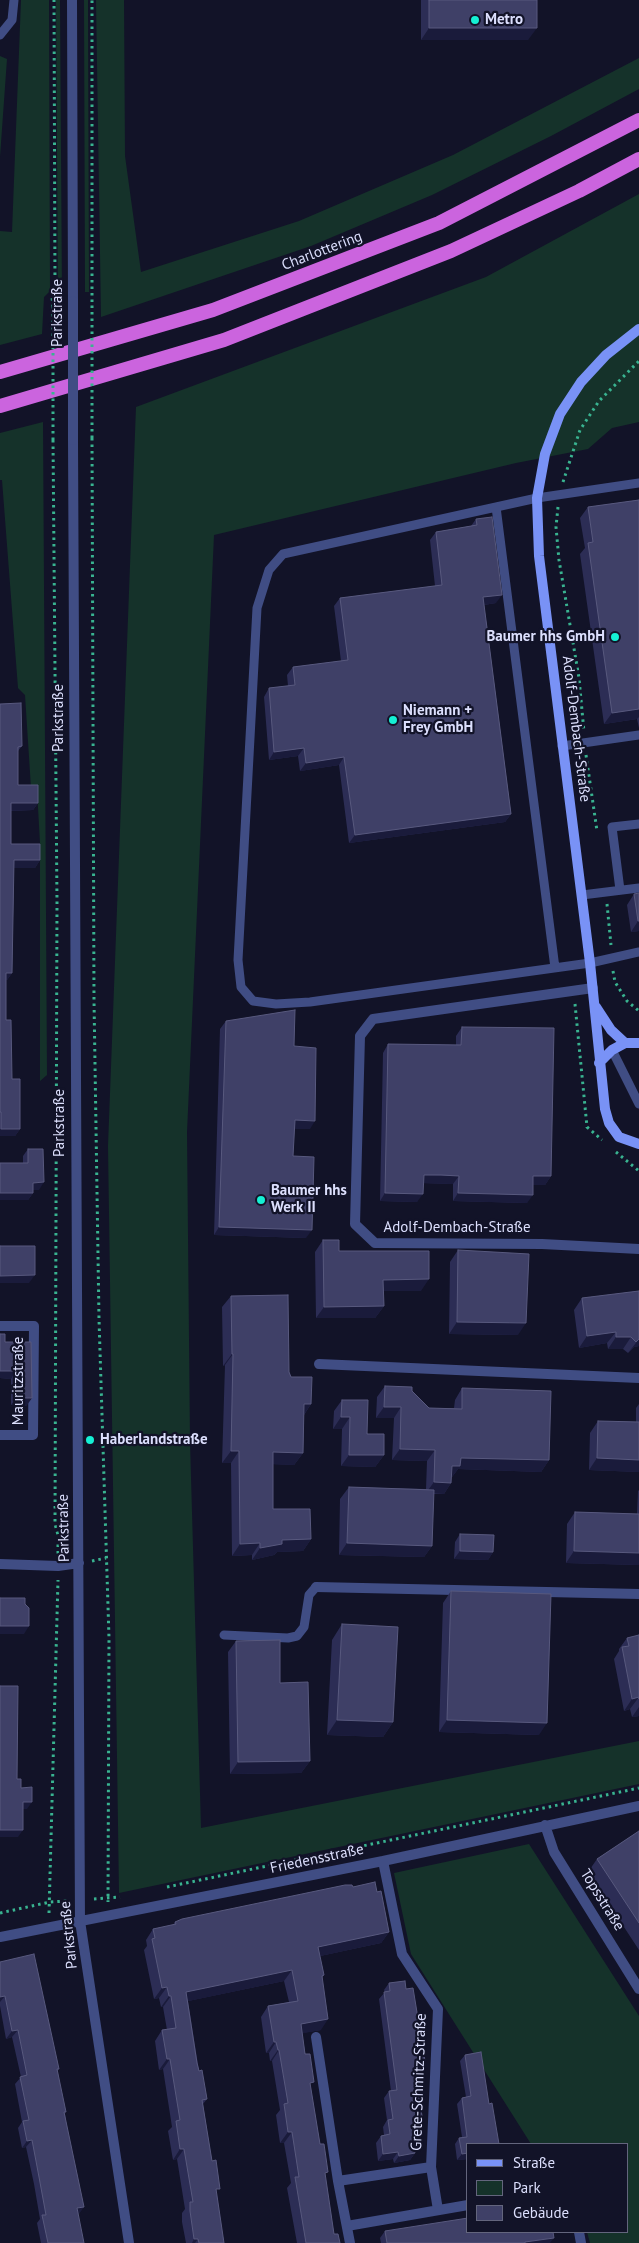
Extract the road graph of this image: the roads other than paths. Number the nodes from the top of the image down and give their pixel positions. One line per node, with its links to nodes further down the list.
1 (14, 0): 3 (lane)
2 (72, 0): 36 (street, Parkstraße, bridge)
3 (0, 35)
4 (639, 120): 7 (highway, Charlottering)
5 (639, 159): 8 (highway)
6 (639, 328): 10 (main road, Adolf-Dembach-Straße)
7 (0, 372)
8 (0, 406)
9 (639, 483): 10 (lane)
10 (537, 498): 11 (lane); 13 (main road, Adolf-Dembach-Straße)
11 (496, 507): 20 (lane); 20 (lane)
12 (639, 735): 13 (lane)
13 (562, 746): 17 (main road, Adolf-Dembach-Straße)
14 (639, 824): 16 (lane)
15 (639, 888): 16 (lane)
16 (620, 890): 17 (lane)
17 (582, 895): 19 (main road, Adolf-Dembach-Straße)
18 (639, 952): 19 (lane)
19 (590, 963): 20 (lane); 21 (main road, Adolf-Dembach-Straße)
20 (554, 968)
21 (593, 988): 22 (main road, Adolf-Dembach-Straße); 31 (street, Adolf-Dembach-Straße)
22 (595, 1006): 23 (main road, Adolf-Dembach-Straße); 26 (main road, Adolf-Dembach-Straße)
23 (625, 1043): 24 (main road); 25 (main road)
24 (639, 1043)
25 (612, 1050): 26 (main road); 27 (lane)
26 (599, 1063): 28 (main road, Adolf-Dembach-Straße)
27 (639, 1104)
28 (619, 1137): 29 (main road); 30 (main road)
29 (639, 1137)
30 (639, 1144)
31 (639, 1249)
32 (0, 1326): 35 (street, Mauritzstraße)
33 (319, 1364): 34 (street)
34 (639, 1378)
35 (0, 1435)
36 (79, 1563): 37 (street); 44 (street, Parkstraße)
37 (0, 1564)
38 (316, 1587): 39 (street); 40 (lane)
39 (639, 1594)
40 (224, 1635)
41 (639, 1806): 42 (street, Friedensstraße)
42 (545, 1825): 43 (street, Friedensstraße); 46 (street, Topsstraße)
43 (383, 1861): 44 (street, Friedensstraße); 48 (street, Grete-Schmitz-Straße)
44 (80, 1921): 45 (street, Friedensstraße); 53 (street, Parkstraße)
45 (0, 1937)
46 (639, 1989)
47 (316, 2037): 49 (street)
48 (431, 2167): 49 (street, Grete-Schmitz-Straße); 51 (street, Grete-Schmitz-Straße)
49 (338, 2181): 52 (street)
50 (466, 2205): 51 (street)
51 (438, 2210): 52 (street)
52 (347, 2226): 54 (street)
53 (129, 2243)
54 (350, 2243)

